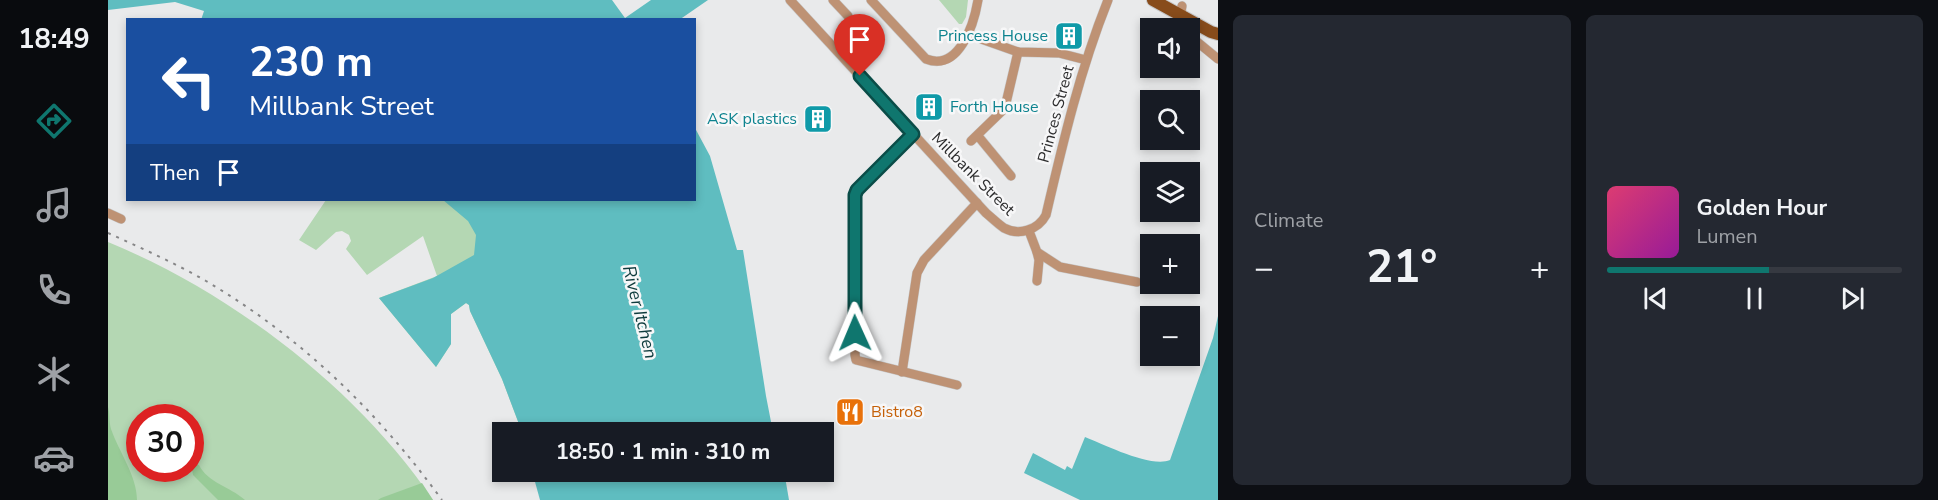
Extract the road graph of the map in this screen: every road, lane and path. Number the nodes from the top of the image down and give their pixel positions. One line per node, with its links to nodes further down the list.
1 (790, 0): 18 (street, Millbank Street)
2 (833, 0): 9 (street)
3 (871, 0): 13 (street)
4 (978, 0): 13 (street)
5 (1108, 0): 17 (street, Princes Street)
6 (1154, 0): 8 (main road)
7 (1171, 0): 8 (main road)
8 (1181, 10): 10 (street); 11 (main road); 12 (main road)
9 (848, 16)
10 (1180, 18)
11 (1218, 28)
12 (1218, 34)
13 (970, 35): 15 (street)
14 (1200, 44): 16 (street)
15 (1018, 52): 17 (street); 19 (street)
16 (1218, 59)
17 (1086, 60): 23 (street, Princes Street)
18 (913, 134): 20 (street, Millbank Street); 27 (street)
19 (1011, 176)
20 (977, 203): 23 (street, Millbank Street); 27 (street)
21 (108, 213): 22 (street)
22 (121, 219)
23 (1029, 231): 24 (street, Millbank Street)
24 (1038, 252): 25 (street, Millbank Street); 26 (street)
25 (1037, 281)
26 (1137, 282)
27 (902, 372): 28 (street)
28 (957, 385)

